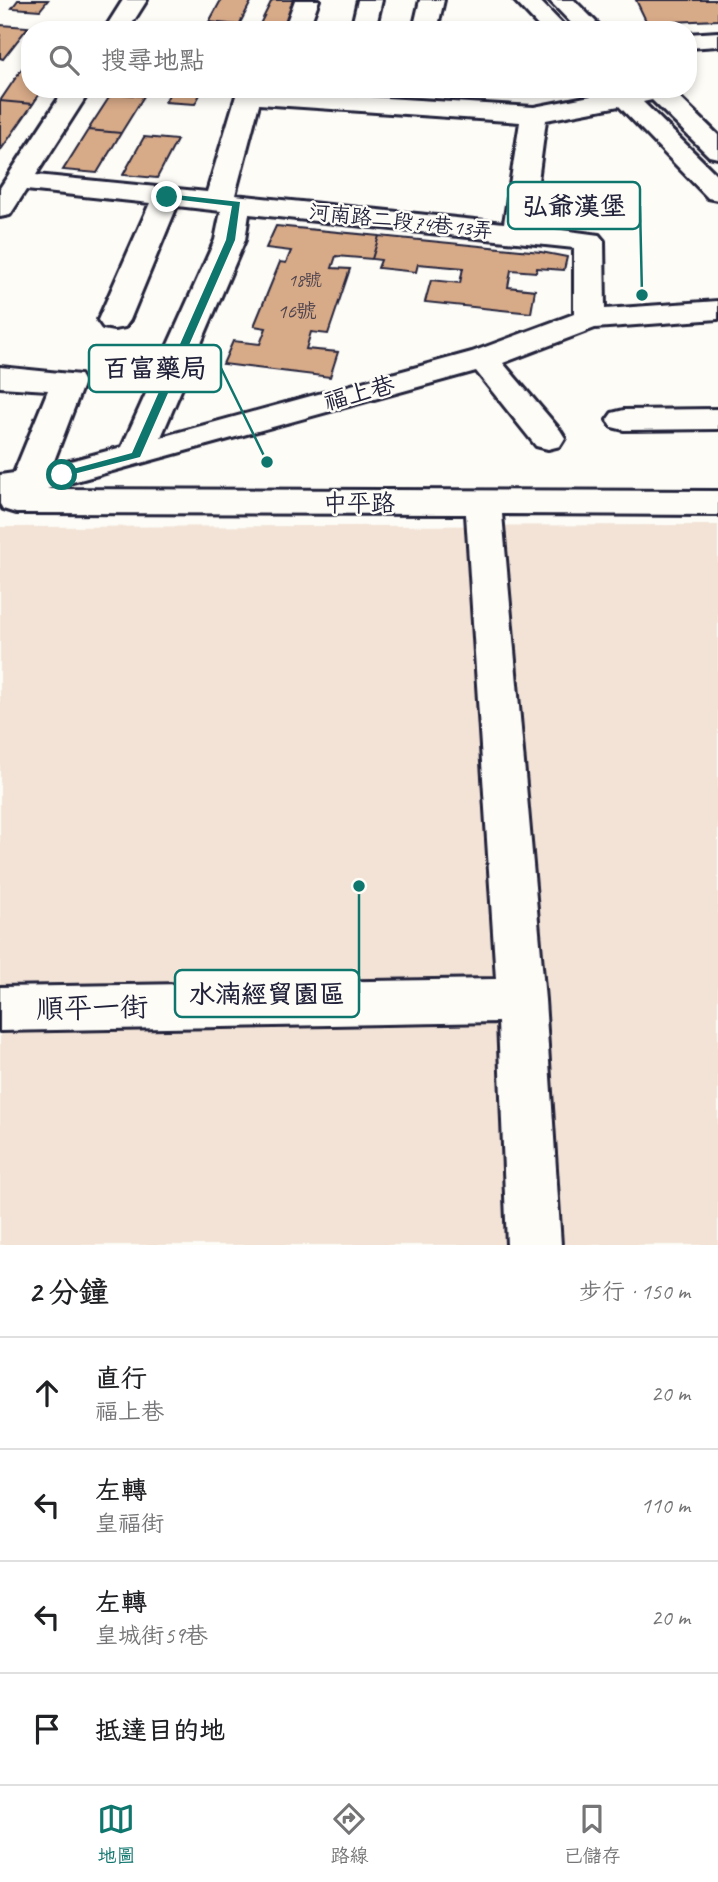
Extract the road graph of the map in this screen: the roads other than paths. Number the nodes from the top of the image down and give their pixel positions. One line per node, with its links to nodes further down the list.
1 (135, 0): 7 (street)
2 (307, 0): 8 (street)
3 (370, 0): 9 (street)
4 (432, 0): 10 (street)
5 (526, 0): 11 (street)
6 (561, 0): 12 (street)
7 (122, 21)
8 (299, 21)
9 (365, 21)
10 (427, 21)
11 (547, 21)
12 (583, 21)
13 (718, 39): 14 (street)
14 (697, 40)
15 (72, 98): 23 (street)
16 (248, 98): 26 (street)
17 (314, 98): 21 (street)
18 (600, 98): 21 (street)
19 (624, 98): 24 (street)
20 (665, 98): 22 (street)
21 (534, 115): 28 (street)
22 (718, 149)
23 (18, 181): 25 (street, 河南路二段74巷13弄); 27 (street)
24 (718, 192)
25 (167, 197): 26 (street, 河南路二段74巷13弄); 31 (street)
26 (228, 203): 28 (street, 河南路二段74巷13弄); 37 (street)
27 (0, 209)
28 (517, 233): 30 (street, 河南路二段74巷13弄)
29 (718, 310): 30 (street, 福上巷)
30 (590, 318): 32 (street, 福上巷)
31 (114, 320)
32 (483, 359): 36 (street); 37 (street, 福上巷)
33 (0, 377): 38 (street)
34 (718, 419): 35 (street)
35 (624, 420)
36 (548, 438)
37 (136, 455): 38 (street, 福上巷)
38 (14, 484)
39 (0, 501): 40 (street, 中平路)
40 (483, 503): 41 (street, 中平路); 42 (street)
41 (718, 503)
42 (521, 1000): 43 (street, 順平一街); 44 (street)
43 (0, 1009)
44 (534, 1245)

